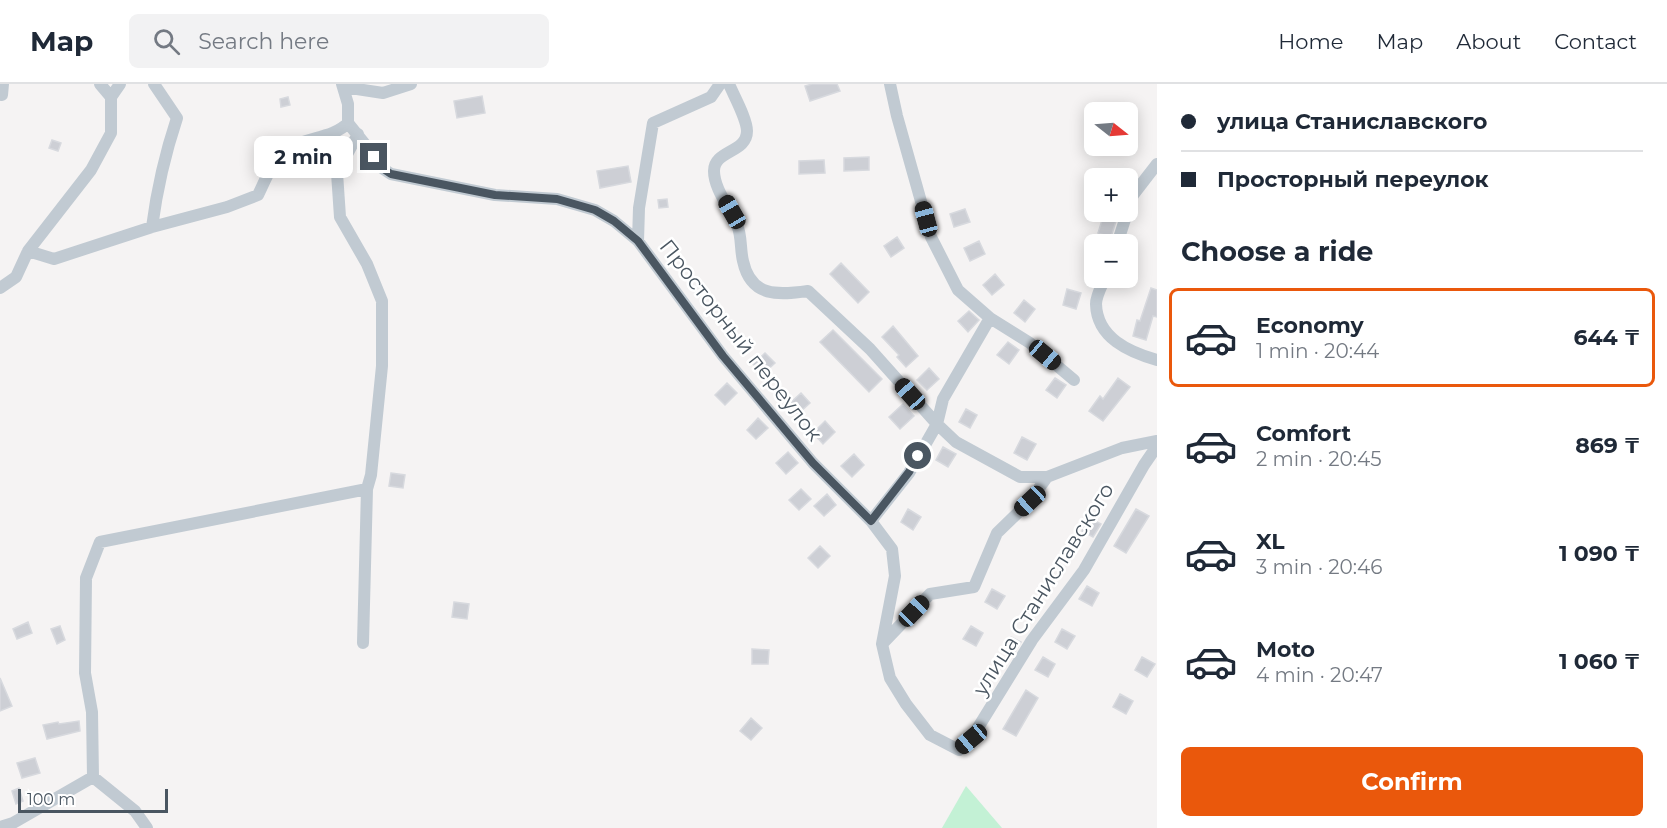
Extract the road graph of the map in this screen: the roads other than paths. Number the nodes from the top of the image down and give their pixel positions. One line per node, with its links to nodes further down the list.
1 (100, 84): 9 (street)
2 (120, 84): 9 (street)
3 (154, 84): 13 (street)
4 (411, 84): 8 (street)
5 (720, 84): 15 (street)
6 (729, 84): 22 (street)
7 (891, 84): 19 (street)
8 (343, 86): 10 (street)
9 (111, 97): 16 (street)
10 (348, 123): 11 (street, Просторный переулок); 13 (street)
11 (358, 134): 15 (street, Просторный переулок); 26 (street)
12 (1157, 164): 14 (street)
13 (152, 227): 16 (street)
14 (1120, 234)
15 (638, 241): 27 (street, Просторный переулок)
16 (28, 251): 17 (street)
17 (0, 288)
18 (1101, 288): 20 (street)
19 (990, 318): 21 (street); 22 (street)
20 (1157, 360)
21 (1074, 380)
22 (937, 424): 25 (street); 27 (street)
23 (1157, 441): 25 (street)
24 (1157, 446): 30 (street, улица Станиславского)
25 (1047, 477): 29 (street)
26 (367, 489): 28 (street); 31 (street)
27 (871, 521): 29 (street, Просторный переулок)
28 (363, 644)
29 (882, 644): 30 (street, Просторный переулок)
30 (959, 750)
31 (93, 777): 32 (street); 33 (street)
32 (0, 827)
33 (147, 828)

